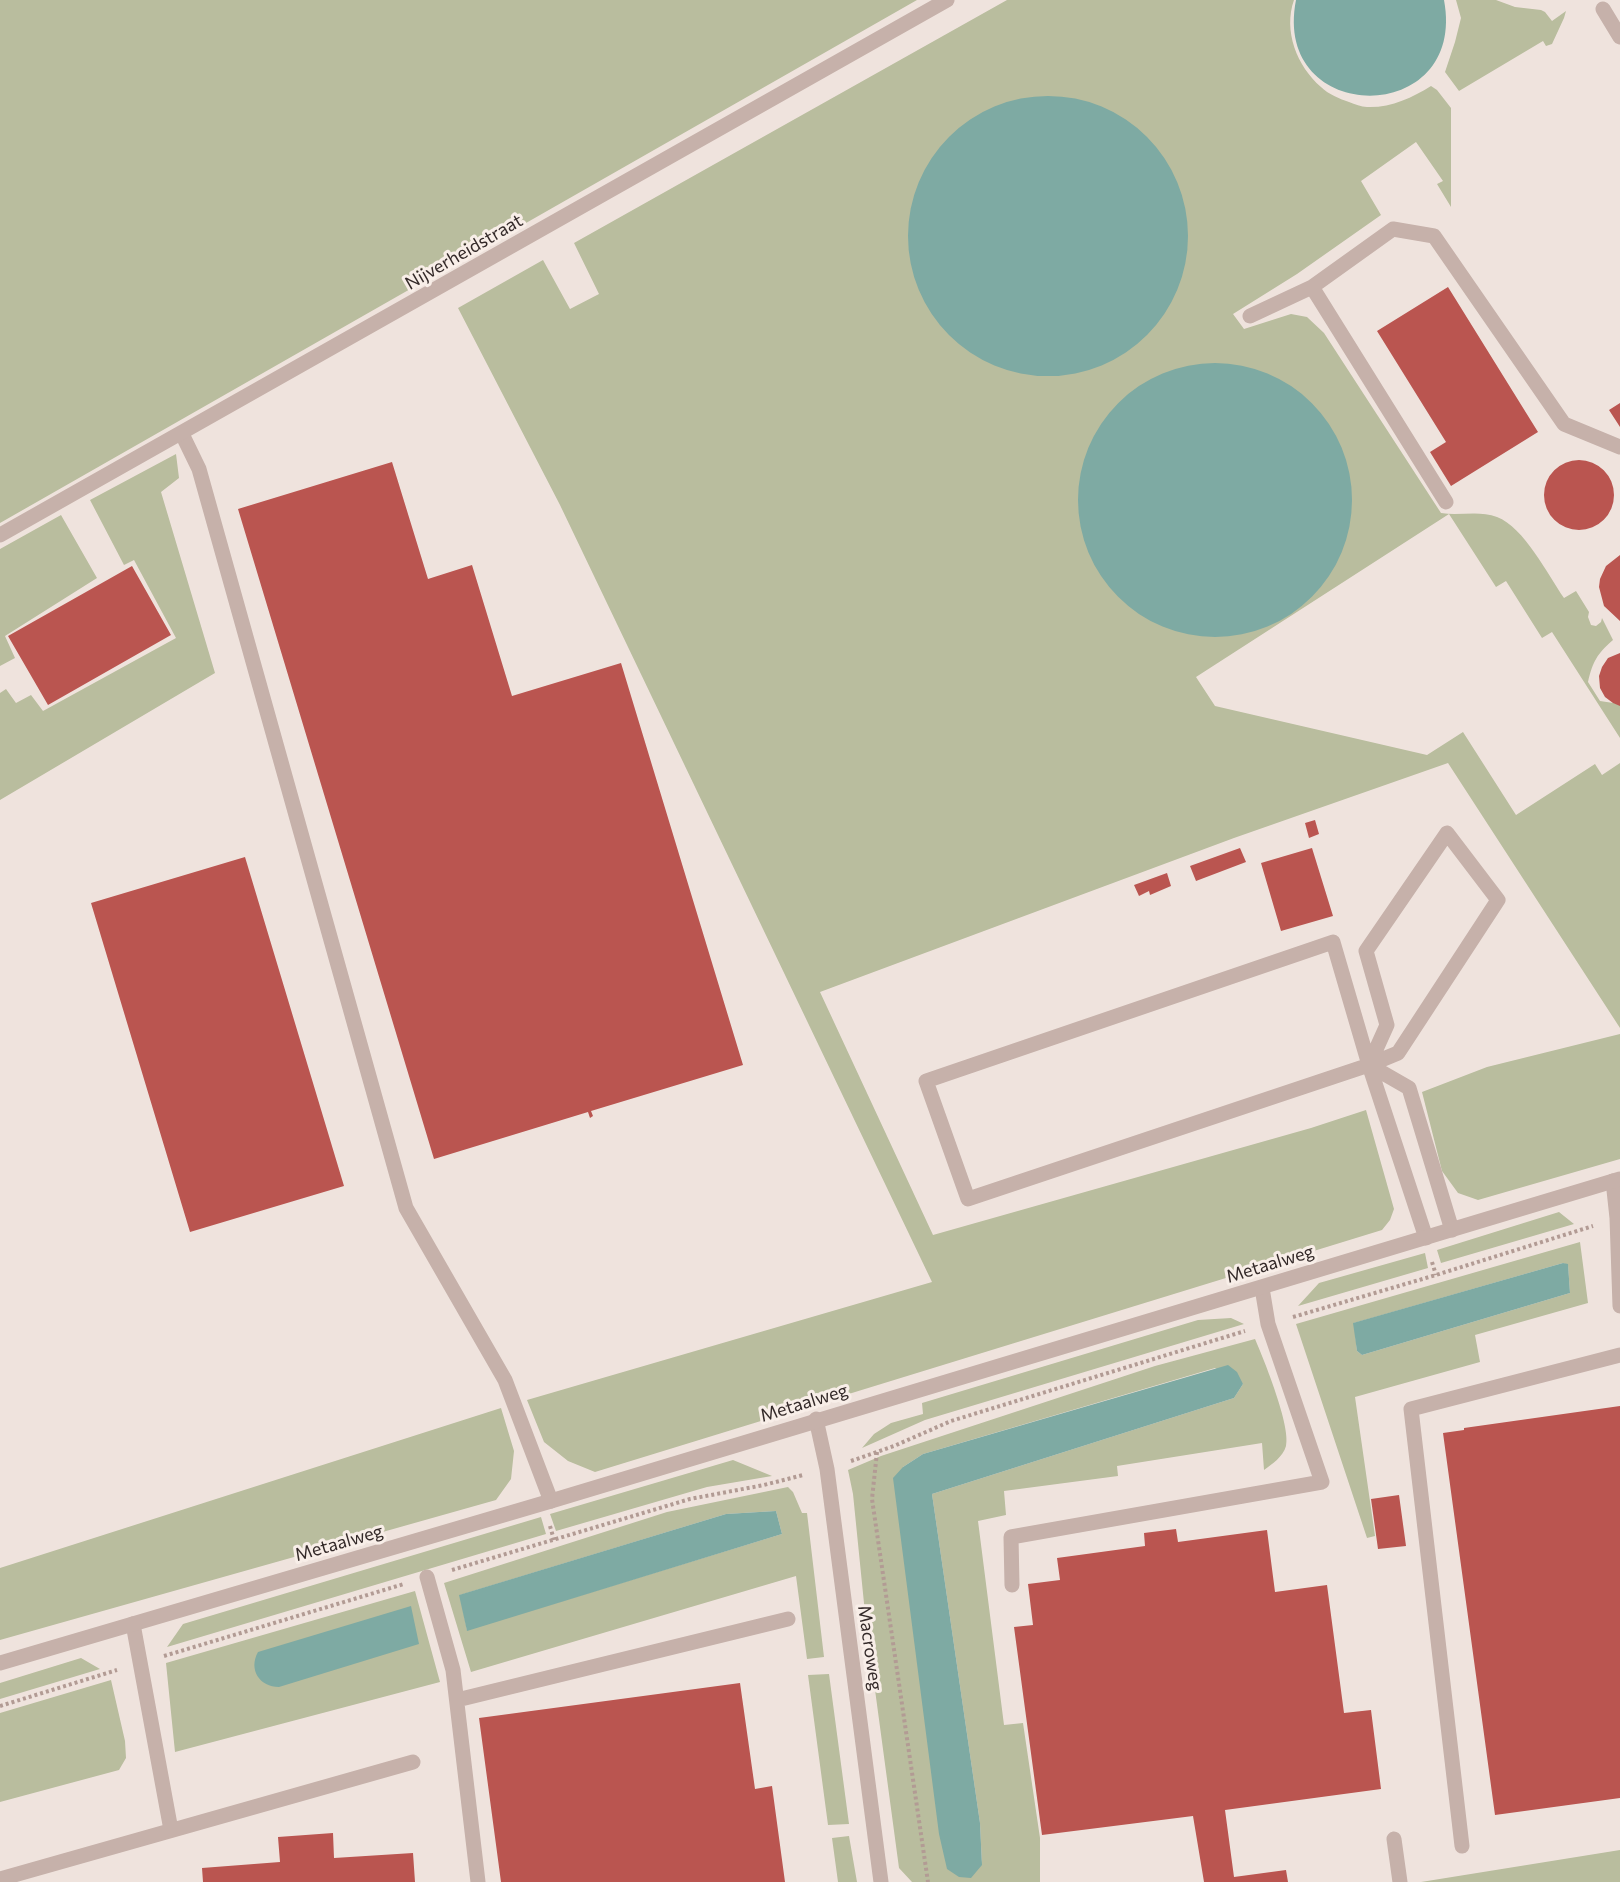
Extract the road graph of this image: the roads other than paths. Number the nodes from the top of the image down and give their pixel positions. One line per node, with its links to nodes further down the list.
1 (947, 0): 6 (street, Nijverheidstraat)
2 (1603, 9): 3 (street)
3 (1620, 37)
4 (1312, 287): 5 (street); 7 (street); 8 (street)
5 (1250, 316)
6 (182, 434): 9 (street, Nijverheidstraat); 18 (street)
7 (1620, 447)
8 (1446, 502)
9 (0, 535)
10 (1369, 1065): 10 (street); 10 (street); 12 (street); 13 (street)
11 (1616, 1180): 12 (street, Metaalweg); 15 (street)
12 (1452, 1230): 13 (street, Metaalweg)
13 (1426, 1238): 14 (street, Metaalweg)
14 (1262, 1288): 17 (street, Metaalweg); 20 (street)
15 (1620, 1306)
16 (1620, 1355): 28 (street)
17 (816, 1419): 18 (street, Metaalweg); 31 (street, Macroweg)
18 (551, 1501): 22 (street, Metaalweg)
19 (427, 1577): 24 (street)
20 (1012, 1585)
21 (788, 1619): 24 (street)
22 (133, 1624): 23 (street, Metaalweg); 26 (street)
23 (0, 1664)
24 (456, 1700): 30 (street)
25 (412, 1762): 26 (street)
26 (171, 1830): 29 (street)
27 (1394, 1839): 32 (street)
28 (1462, 1846)
29 (0, 1879)
30 (478, 1882)
31 (882, 1882)
32 (1400, 1882)

